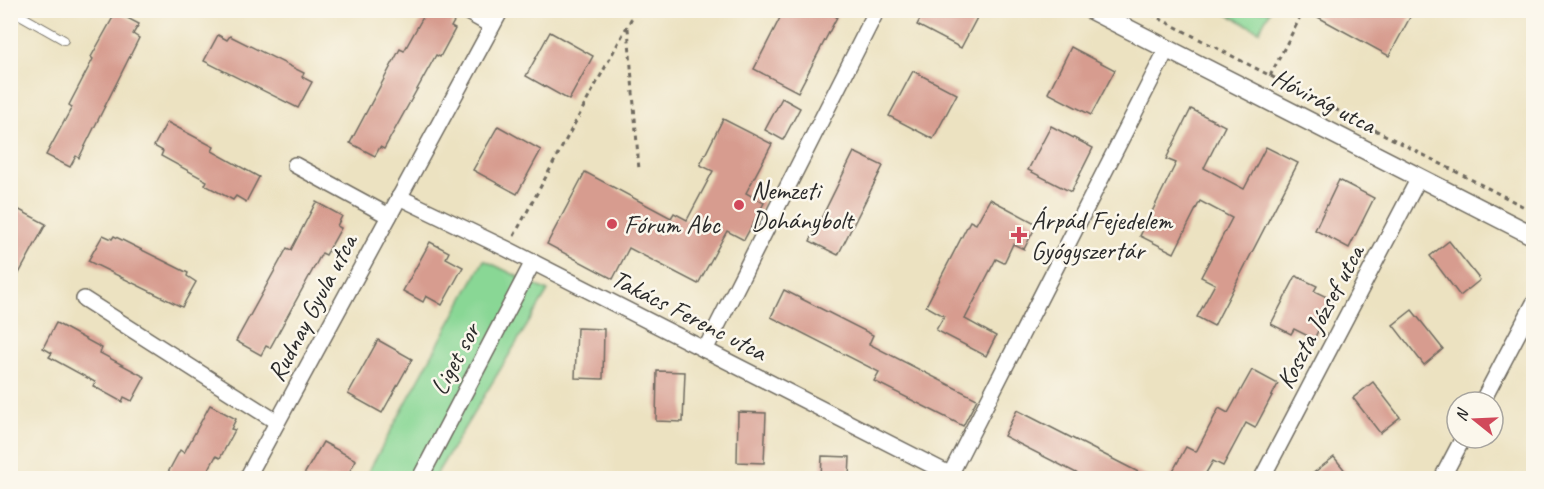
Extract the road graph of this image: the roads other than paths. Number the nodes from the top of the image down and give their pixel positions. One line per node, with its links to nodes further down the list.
1 (11, 10): 7 (lane)
2 (464, 10): 6 (street)
3 (501, 10): 6 (street, Rudnay Gyula utca)
4 (877, 10): 17 (street)
5 (1091, 10): 8 (street, Hóvirág utca)
6 (492, 26): 11 (street, Rudnay Gyula utca)
7 (64, 40)
8 (1167, 49): 10 (street, Hóvirág utca); 21 (street)
9 (295, 165): 12 (street, Rudnay Gyula utca)
10 (1419, 178): 13 (street, Hóvirág utca); 24 (street, Koszta József utca)
11 (399, 197): 12 (street, Rudnay Gyula utca); 14 (street, Takács Ferenc utca)
12 (389, 216): 19 (street, Rudnay Gyula utca)
13 (1533, 236)
14 (533, 262): 17 (street, Takács Ferenc utca); 23 (street, Liget sor)
15 (84, 299): 19 (street, Rudnay Gyula utca)
16 (1533, 303): 18 (street)
17 (705, 350): 21 (street, Takács Ferenc utca)
18 (1488, 390)
19 (277, 422): 22 (street, Rudnay Gyula utca)
20 (1457, 450): 25 (street)
21 (953, 477)
22 (247, 478)
23 (420, 478)
24 (1262, 478)
25 (1442, 478)

